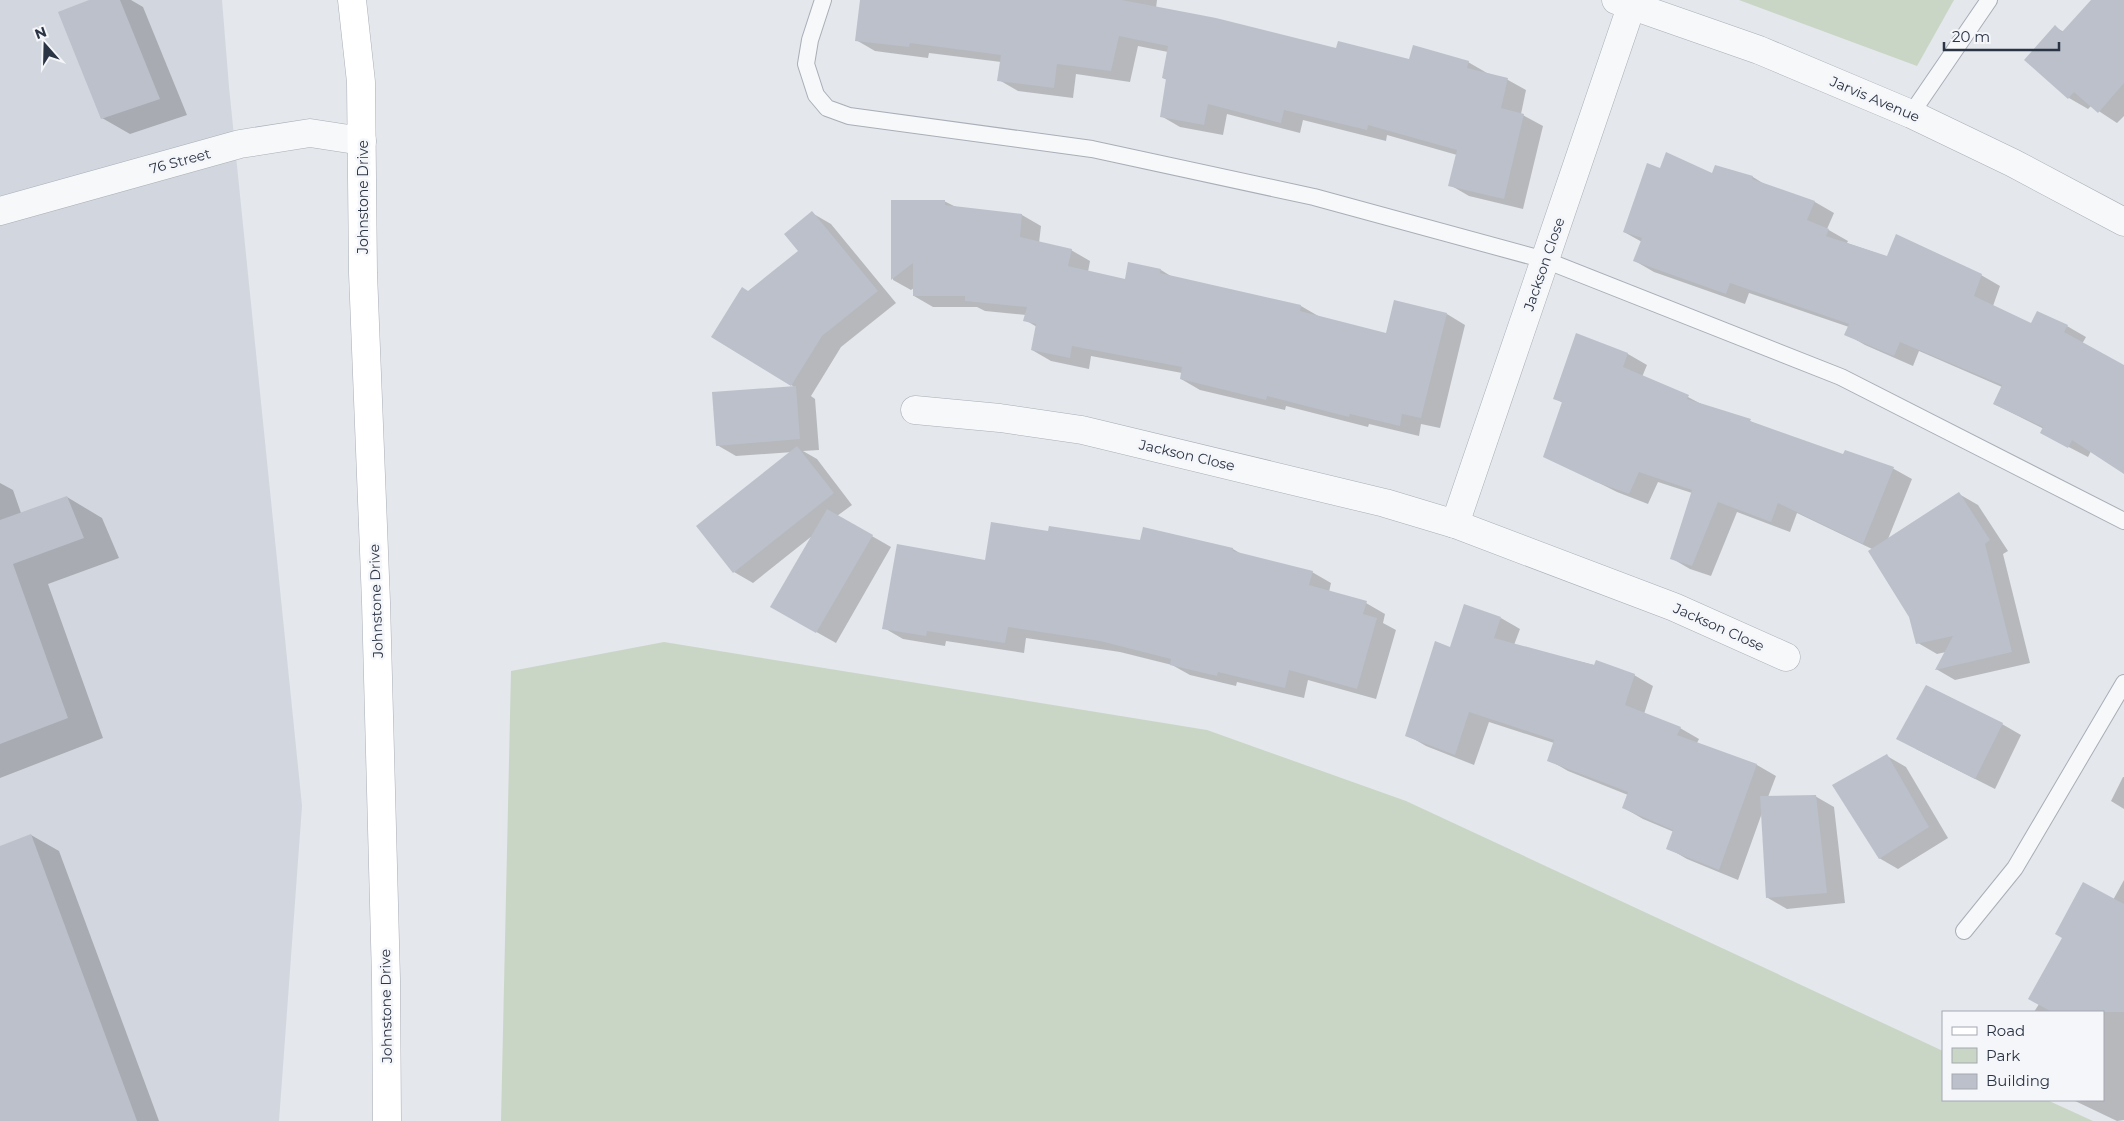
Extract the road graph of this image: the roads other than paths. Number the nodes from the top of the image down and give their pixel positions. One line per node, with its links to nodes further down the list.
1 (352, 0): 6 (main road, Johnstone Drive)
2 (372, 0): 6 (main road, Johnstone Drive)
3 (823, 0): 11 (lane)
4 (1989, 0): 7 (lane)
5 (1624, 2): 7 (street, Jarvis Avenue); 11 (street, Jackson Close)
6 (362, 82): 8 (main road, Johnstone Drive)
7 (1911, 114): 10 (street, Jarvis Avenue)
8 (362, 141): 9 (street, 76 Street); 18 (main road, Johnstone Drive)
9 (0, 211)
10 (2121, 216)
11 (1545, 260): 13 (lane); 14 (street, Jackson Close)
12 (915, 410): 14 (street, Jackson Close)
13 (2124, 521)
14 (1455, 524): 15 (street, Jackson Close)
15 (1786, 657)
16 (2124, 683): 17 (lane)
17 (1964, 931)
18 (387, 1121)

